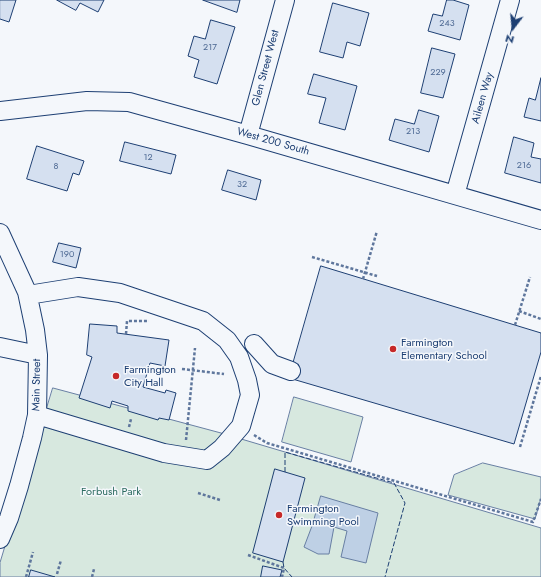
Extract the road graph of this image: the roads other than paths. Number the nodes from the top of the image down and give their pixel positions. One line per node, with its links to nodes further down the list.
1 (285, 0): 4 (street, Glen Street West)
2 (510, 0): 5 (street, Aileen Way)
3 (0, 111): 4 (street, West 200 South)
4 (248, 135): 5 (street, West 200 South)
5 (455, 195): 6 (street, West 200 South)
6 (541, 220)
7 (0, 233): 8 (street, Main Street)
8 (28, 295): 11 (street, Main Street); 13 (street)
9 (254, 344): 12 (street)
10 (0, 346): 11 (street)
11 (38, 354): 13 (street, Main Street)
12 (291, 371)
13 (37, 415): 14 (street, Main Street)
14 (0, 539)

